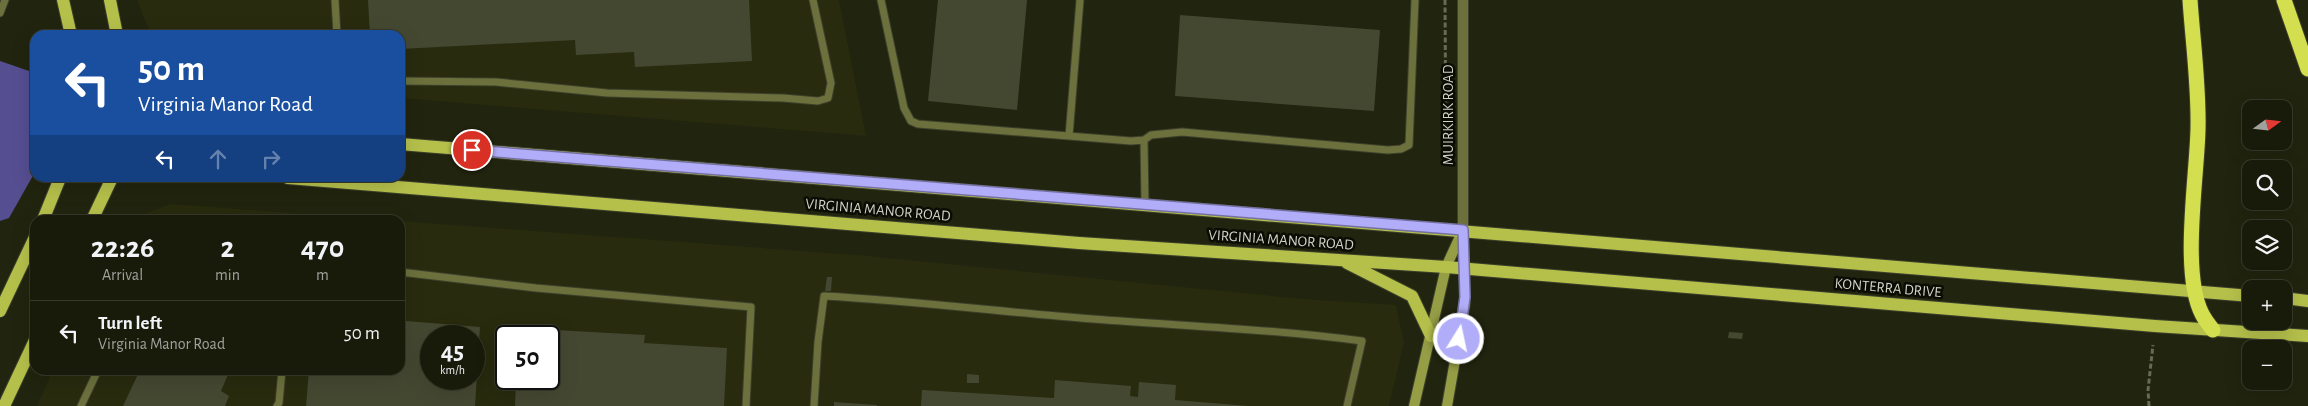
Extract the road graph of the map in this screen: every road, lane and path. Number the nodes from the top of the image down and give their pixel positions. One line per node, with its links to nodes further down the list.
1 (5, 0): 13 (lane)
2 (63, 0): 14 (main road)
3 (110, 0): 15 (main road)
4 (335, 0): 16 (lane)
5 (813, 0): 18 (lane)
6 (881, 0): 19 (lane)
7 (1080, 0): 19 (lane)
8 (1415, 0): 20 (lane)
9 (1445, 0): 22 (path)
10 (1463, 0): 29 (street, MUIRKIRK ROAD)
11 (2190, 0): 35 (highway)
12 (2284, 0): 17 (highway)
13 (0, 13)
14 (70, 30)
15 (116, 30)
16 (337, 30)
17 (2308, 69)
18 (405, 80)
19 (1069, 136): 20 (lane)
20 (1144, 140): 26 (lane)
21 (405, 144): 26 (main road, VIRGINIA MANOR ROAD)
22 (1446, 157)
23 (58, 182): 27 (main road)
24 (110, 182): 28 (main road)
25 (336, 182): 31 (main road, VIRGINIA MANOR ROAD)
26 (1144, 204): 29 (main road, VIRGINIA MANOR ROAD)
27 (45, 215)
28 (94, 215)
29 (1463, 230): 32 (main road, MUIRKIRK ROAD); 33 (main road, MUIRKIRK ROAD); 35 (main road, KONTERRA DRIVE)
30 (30, 248): 39 (main road)
31 (1340, 260): 32 (main road, VIRGINIA MANOR ROAD); 41 (main road)
32 (1446, 267): 33 (main road, VIRGINIA MANOR ROAD); 41 (main road, MUIRKIRK ROAD)
33 (1464, 269): 40 (main road, KONTERRA DRIVE); 54 (main road, MUIRKIRK ROAD)
34 (405, 273): 50 (lane)
35 (2194, 290): 36 (main road, KONTERRA DRIVE); 40 (highway)
36 (2242, 295)
37 (2292, 299): 38 (main road)
38 (2308, 301)
39 (0, 311)
40 (2213, 330): 42 (main road, KONTERRA DRIVE)
41 (1432, 336): 53 (main road, MUIRKIRK ROAD)
42 (2308, 336)
43 (2154, 345): 55 (path)
44 (30, 351): 47 (main road)
45 (96, 375): 48 (lane)
46 (281, 375): 49 (lane)
47 (4, 406)
48 (81, 406)
49 (277, 406)
50 (746, 406)
51 (814, 406): 52 (lane)
52 (1347, 406)
53 (1414, 406)
54 (1447, 406)
55 (2149, 406)

